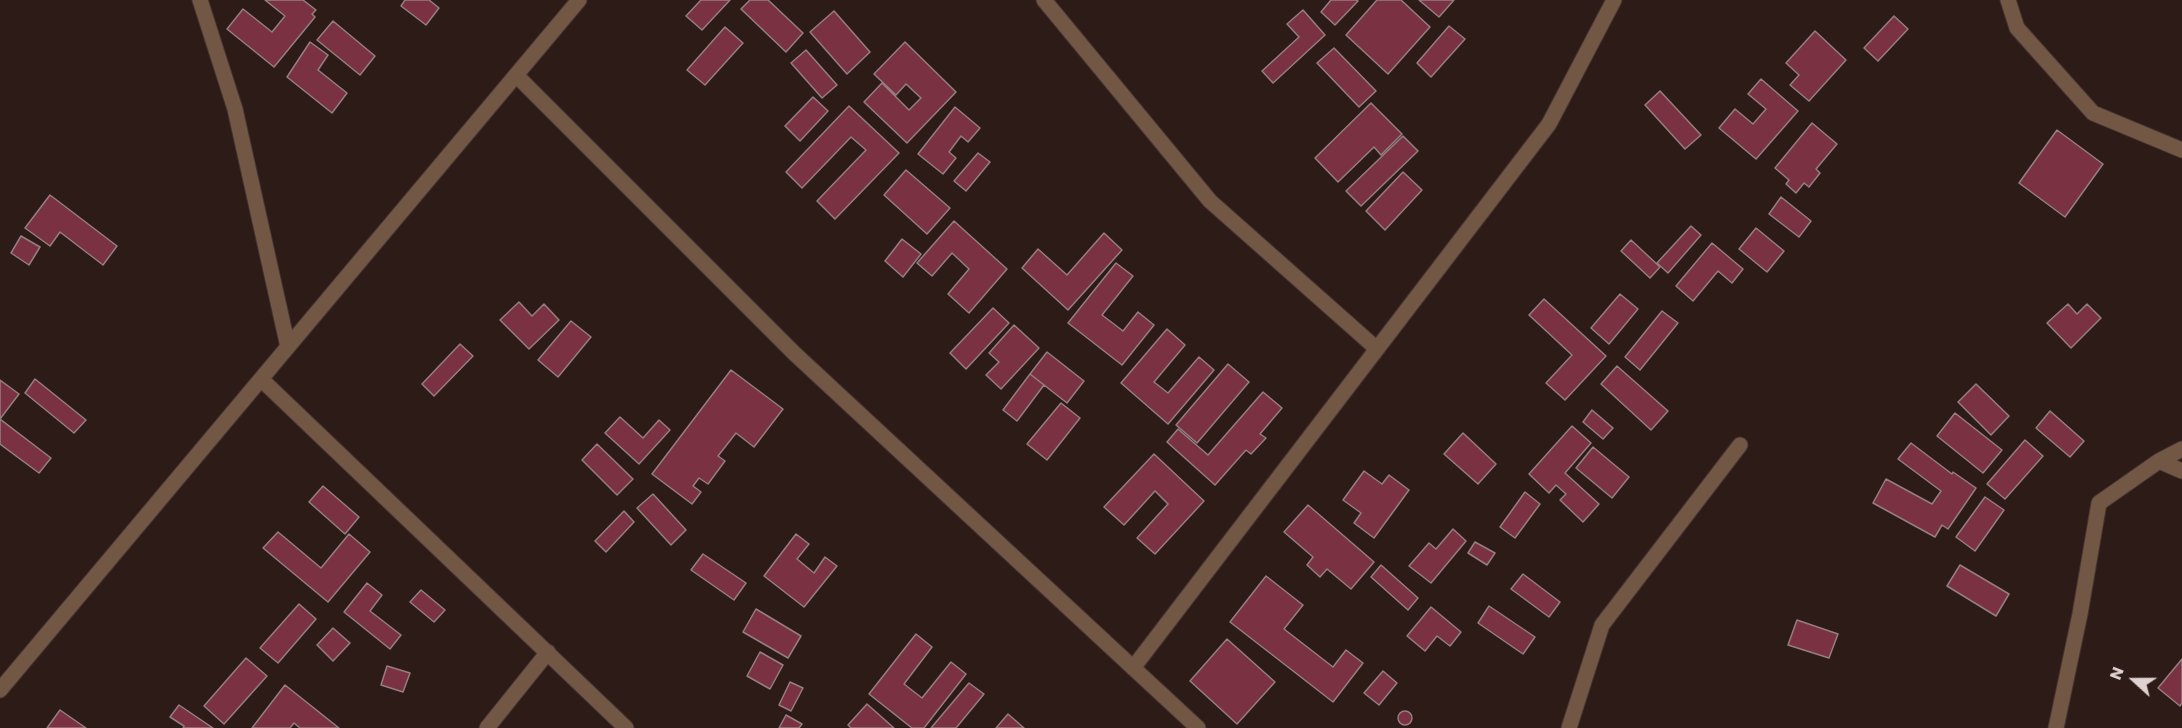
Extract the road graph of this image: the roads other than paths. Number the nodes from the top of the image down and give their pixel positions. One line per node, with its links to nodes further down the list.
1 (200, 0): 8 (street)
2 (579, 0): 6 (street)
3 (1044, 0): 9 (street)
4 (1613, 0): 9 (street)
5 (2008, 0): 7 (street)
6 (516, 75): 8 (street); 16 (street)
7 (2182, 150)
8 (288, 347): 10 (street)
9 (1377, 349): 16 (street)
10 (261, 379): 15 (street); 17 (street)
11 (1740, 445): 21 (street)
12 (2182, 449): 13 (street)
13 (2158, 460): 14 (street); 22 (street)
14 (2182, 471)
15 (548, 652): 18 (street); 19 (street)
16 (1133, 668): 20 (street)
17 (0, 690)
18 (487, 728)
19 (626, 728)
20 (1198, 728)
21 (1569, 728)
22 (2056, 728)

